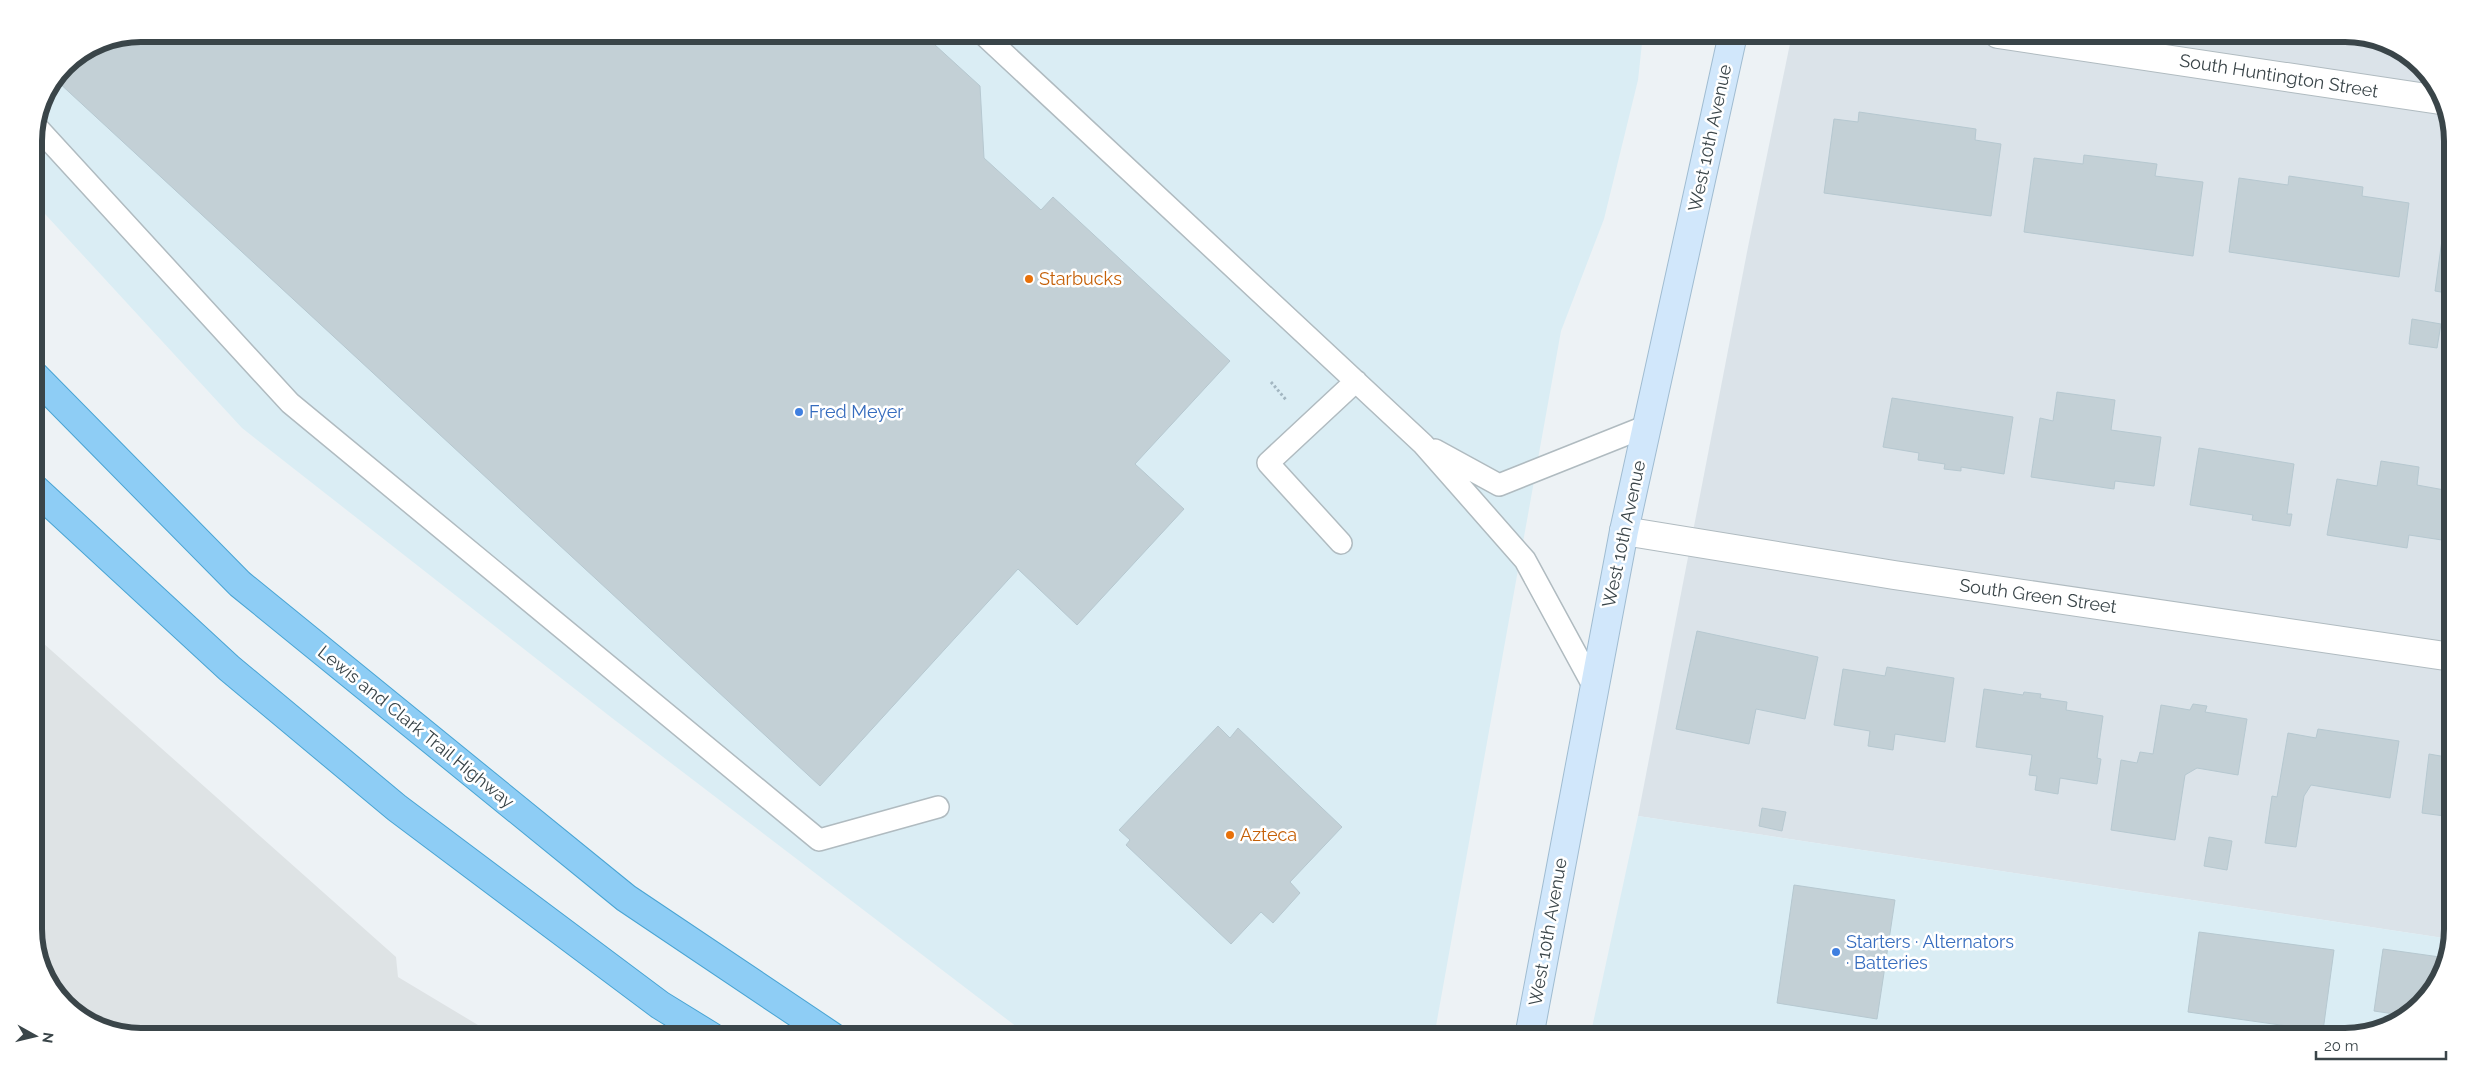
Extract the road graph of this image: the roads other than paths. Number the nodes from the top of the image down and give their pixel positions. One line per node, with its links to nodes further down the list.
1 (1730, 42): 8 (main road, West 10th Avenue)
2 (2052, 42): 4 (street, South Huntington Street)
3 (992, 43): 6 (lane)
4 (2434, 99)
5 (43, 134): 15 (lane)
6 (1356, 381): 9 (lane); 12 (lane)
7 (43, 384): 17 (highway, Lewis and Clark Trail Highway)
8 (1647, 426): 9 (lane); 11 (main road, West 10th Avenue)
9 (1423, 444): 14 (lane)
10 (43, 496): 16 (highway)
11 (1624, 531): 13 (street, South Green Street); 14 (main road, West 10th Avenue)
12 (1341, 543)
13 (2444, 656)
14 (1594, 687): 18 (main road, West 10th Avenue)
15 (938, 807)
16 (697, 1028)
17 (820, 1028)
18 (1531, 1028)

